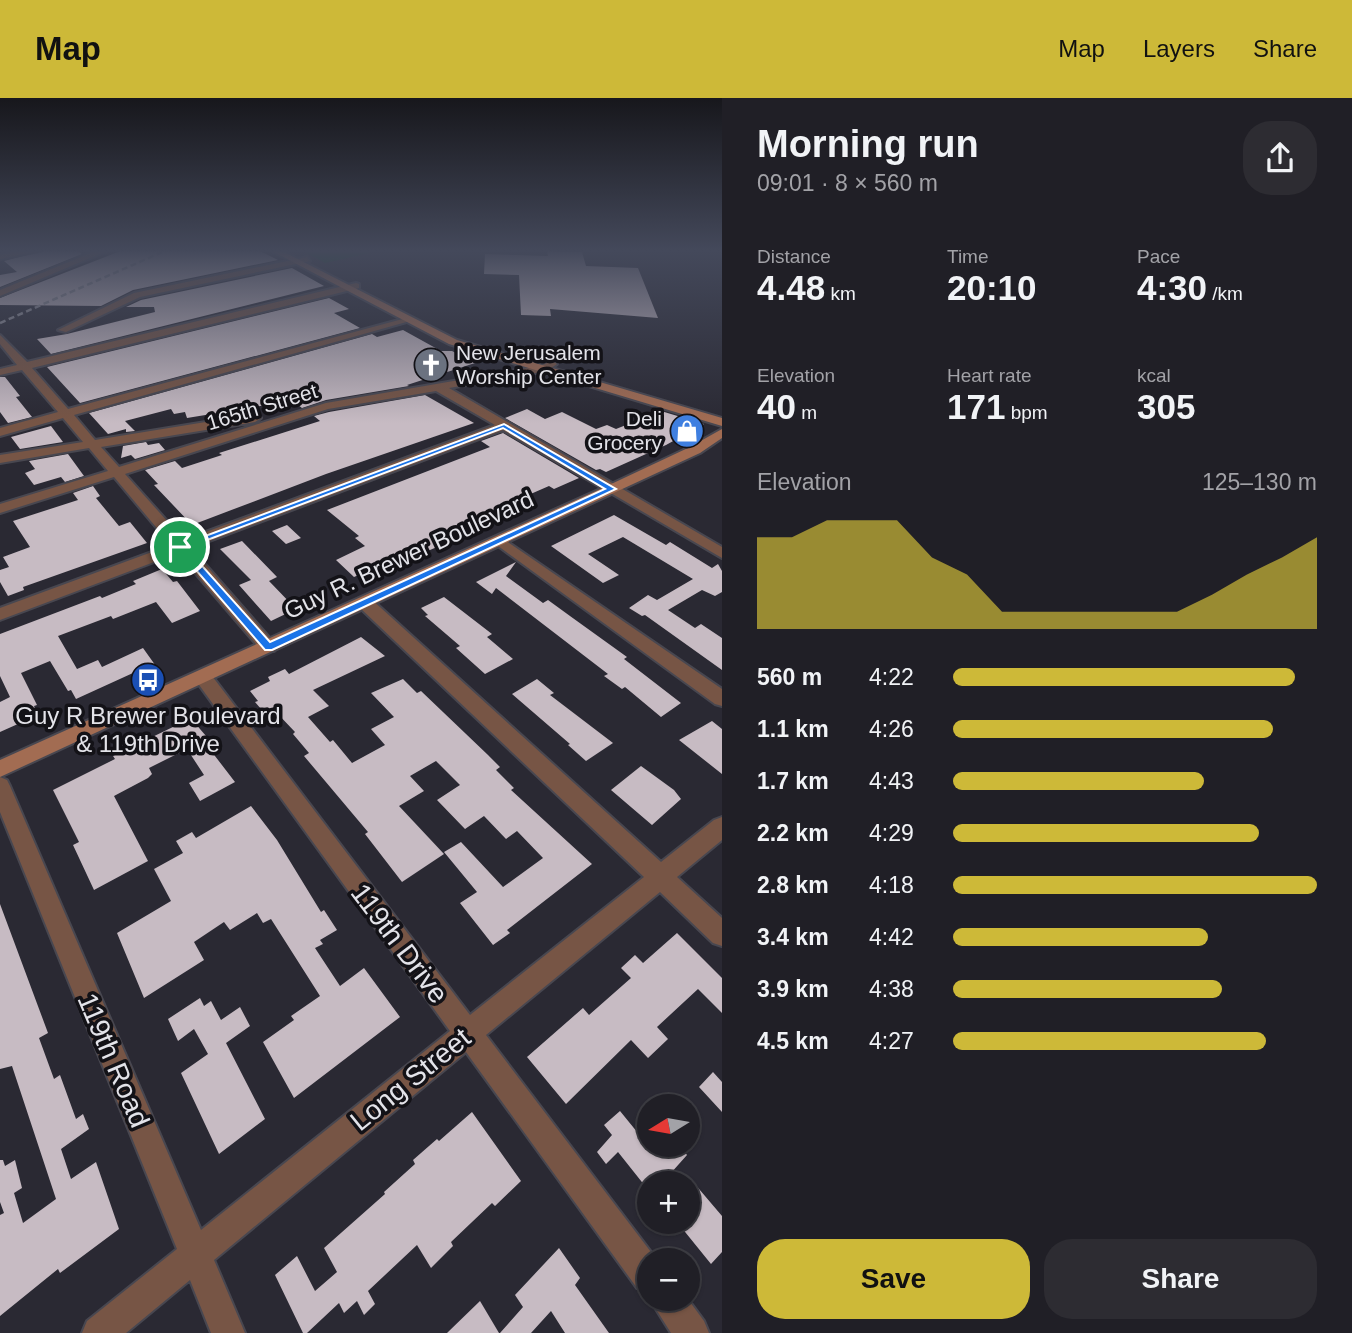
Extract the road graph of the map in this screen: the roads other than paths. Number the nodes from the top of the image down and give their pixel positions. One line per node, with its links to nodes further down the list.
1 (110, 308): 5 (street)
2 (265, 308): 7 (street)
3 (392, 308): 4 (main road)
4 (412, 318): 8 (main road); 12 (street)
5 (63, 330)
6 (0, 338): 7 (street)
7 (23, 366): 9 (street); 12 (street)
8 (548, 366): 10 (street, 165th Street); 13 (main road); 14 (main road)
9 (0, 372)
10 (438, 387): 11 (street, 165th Street); 16 (street)
11 (326, 407): 15 (street); 19 (street, 165th Street)
12 (64, 414): 17 (street); 20 (street)
13 (722, 415)
14 (722, 422)
15 (226, 423): 19 (street); 20 (street)
16 (504, 426): 23 (street); 26 (street)
17 (0, 432)
18 (722, 433): 23 (main road, Guy R. Brewer Boulevard)
19 (235, 435): 22 (street, 165th Street)
20 (93, 445): 21 (street); 22 (street)
21 (0, 459)
22 (114, 473): 24 (street, 165th Street); 26 (street)
23 (612, 489): 25 (main road, Guy R. Brewer Boulevard); 27 (street)
24 (0, 509)
25 (499, 540): 28 (main road, Guy R. Brewer Boulevard); 32 (street)
26 (180, 547): 29 (street); 30 (street)
27 (722, 553)
28 (364, 602): 30 (main road, Guy R. Brewer Boulevard); 36 (street)
29 (0, 614)
30 (268, 647): 31 (main road, Guy R. Brewer Boulevard)
31 (203, 677): 33 (main road, Guy R. Brewer Boulevard); 38 (street, 119th Drive)
32 (722, 699)
33 (0, 769)
34 (0, 786): 39 (street, 119th Road)
35 (722, 827): 36 (street, Long Street)
36 (661, 877): 37 (street); 38 (street, Long Street)
37 (722, 934)
38 (467, 1033): 39 (street, Long Street); 40 (street, 119th Drive)
39 (195, 1255): 42 (street, Long Street); 43 (street, 119th Road)
40 (637, 1260)
41 (676, 1311): 44 (street)
42 (99, 1333)
43 (228, 1333)
44 (692, 1333)

